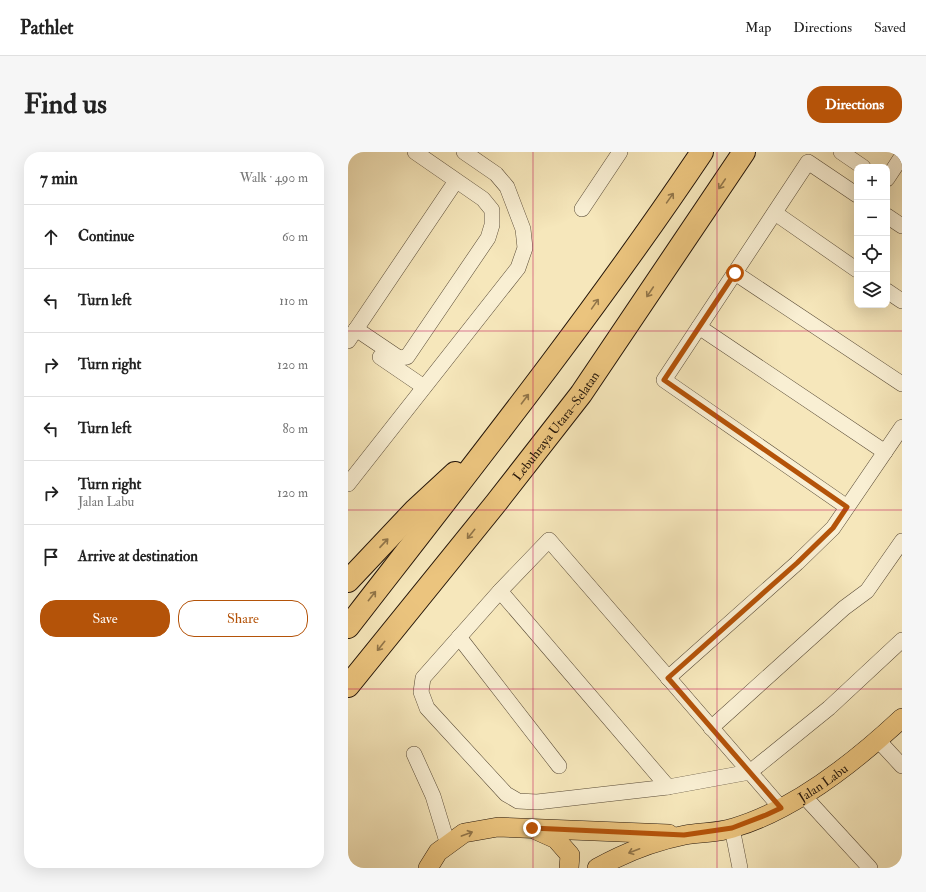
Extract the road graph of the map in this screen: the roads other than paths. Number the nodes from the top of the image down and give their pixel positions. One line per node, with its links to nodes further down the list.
1 (415, 152): 10 (street)
2 (464, 152): 23 (street)
3 (620, 152): 12 (street)
4 (702, 152): 25 (highway, one-way to 4)
5 (744, 152): 36 (highway, Lebuhraya Utara–Selatan, one-way to 36)
6 (841, 152): 8 (street)
7 (902, 156): 9 (street)
8 (859, 164)
9 (890, 174)
10 (456, 181): 21 (street); 21 (street)
11 (854, 193): 13 (street)
12 (582, 209)
13 (775, 213): 16 (street); 17 (street)
14 (890, 218): 15 (street)
15 (902, 226)
16 (854, 268)
17 (735, 273): 20 (street); 22 (street)
18 (890, 293): 19 (street)
19 (902, 301)
20 (699, 327): 26 (street); 28 (street)
21 (351, 336): 23 (street)
22 (902, 384)
23 (424, 387): 27 (street)
24 (902, 427): 26 (street)
25 (501, 430): 30 (highway, one-way to 25); 32 (highway, one-way to 25)
26 (885, 452): 28 (street)
27 (348, 484)
28 (847, 507): 35 (street)
29 (902, 541): 38 (street)
30 (348, 581)
31 (500, 591): 33 (street); 35 (street); 44 (street)
32 (348, 627)
33 (459, 637): 41 (street); 44 (street)
34 (902, 640): 43 (street)
35 (668, 678): 38 (street)
36 (348, 686)
37 (902, 718): 39 (main road, Jalan Labu)
38 (711, 728): 43 (street)
39 (878, 740): 42 (street); 45 (main road, Jalan Labu)
40 (414, 754): 50 (street)
41 (559, 766)
42 (902, 766)
43 (750, 772): 44 (street); 46 (street)
44 (668, 787)
45 (804, 796): 46 (main road, Jalan Labu); 55 (street)
46 (781, 808): 48 (main road, Jalan Labu)
47 (532, 828): 49 (main road, Jalan Labu); 50 (main road, Jalan Labu, one-way to 47); 52 (main road)
48 (732, 828): 49 (main road, Jalan Labu); 54 (street)
49 (684, 835): 53 (main road, Jalan Labu, one-way to 53)
50 (448, 845): 51 (main road, Jalan Labu)
51 (428, 868)
52 (569, 868)
53 (597, 868)
54 (740, 868)
55 (870, 868)

